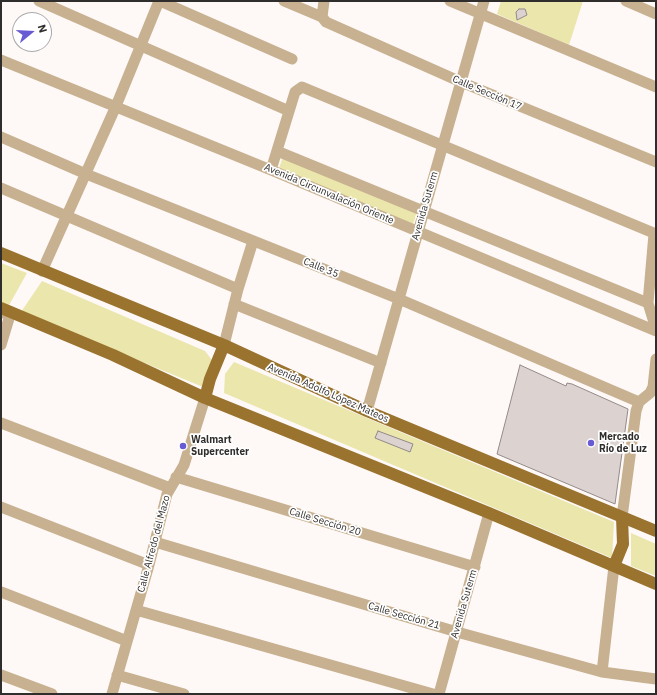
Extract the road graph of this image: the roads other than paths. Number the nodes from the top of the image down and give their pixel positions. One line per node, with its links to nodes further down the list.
1 (39, 1): 11 (street)
2 (160, 1): 11 (street); 12 (street)
3 (284, 1): 10 (street, Calle Sección 17)
4 (324, 1): 10 (street)
5 (450, 1): 8 (street)
6 (484, 1): 8 (street, Avenida Suterm)
7 (626, 1): 9 (street)
8 (480, 13): 14 (street, Avenida Suterm); 15 (street)
9 (656, 14)
10 (322, 17): 14 (street, Calle Sección 17)
11 (142, 45): 16 (street); 17 (street)
12 (292, 59)
13 (1, 60): 16 (street, Avenida Circunvalación Oriente)
14 (461, 82): 19 (street, Avenida Suterm); 21 (street, Calle Sección 17)
15 (656, 87)
16 (116, 106): 22 (street, Avenida Circunvalación Oriente); 23 (street)
17 (289, 111): 19 (street); 20 (street)
18 (1, 137): 23 (street, Calle 35)
19 (443, 145): 25 (street, Avenida Suterm); 28 (street)
20 (277, 151): 22 (street); 25 (street, Avenida Circunvalación Oriente)
21 (656, 162)
22 (271, 170): 27 (street, Avenida Circunvalación Oriente)
23 (86, 174): 26 (street); 29 (street, Calle 35)
24 (1, 188): 26 (street)
25 (424, 212): 27 (street, Avenida Suterm); 34 (street, Avenida Circunvalación Oriente)
26 (67, 216): 31 (street); 32 (street)
27 (418, 231): 33 (street, Avenida Suterm); 37 (street, Avenida Circunvalación Oriente)
28 (655, 234): 34 (street)
29 (253, 241): 32 (street); 33 (street, Calle 35)
30 (1, 253): 31 (main road, Avenida Adolfo López Mateos)
31 (42, 271): 39 (main road, Avenida Adolfo López Mateos)
32 (238, 289): 35 (street)
33 (399, 300): 41 (street, Avenida Suterm); 43 (street, Calle 35)
34 (648, 303): 37 (street)
35 (234, 304): 39 (street); 41 (street)
36 (4, 311): 38 (street); 42 (main road)
37 (656, 330)
38 (1, 345)
39 (224, 345): 42 (main road); 44 (main road, Avenida Adolfo López Mateos)
40 (656, 359): 43 (street)
41 (381, 363): 44 (street, Avenida Suterm)
42 (205, 398): 46 (street, Calle Alfredo del Mazo); 49 (main road)
43 (639, 402): 50 (street)
44 (367, 411): 50 (main road, Avenida Adolfo López Mateos)
45 (1, 423): 47 (street)
46 (176, 477): 47 (street, Calle Alfredo del Mazo); 55 (street, Calle Sección 20)
47 (170, 488): 52 (street, Calle Alfredo del Mazo)
48 (1, 507): 53 (street)
49 (489, 514): 54 (main road); 55 (street, Avenida Suterm)
50 (622, 517): 51 (main road, Avenida Adolfo López Mateos); 54 (main road)
51 (656, 531)
52 (155, 542): 53 (street, Calle Alfredo del Mazo); 59 (street, Calle Sección 21)
53 (149, 565): 58 (street, Calle Alfredo del Mazo)
54 (614, 566): 56 (main road); 61 (street)
55 (475, 567): 59 (street, Avenida Suterm)
56 (656, 584)
57 (1, 592): 60 (street)
58 (136, 610): 60 (street, Calle Alfredo del Mazo); 68 (street)
59 (457, 632): 61 (street, Calle Sección 21); 69 (street, Avenida Suterm)
60 (127, 640): 63 (street, Calle Alfredo del Mazo)
61 (602, 672): 64 (street, Calle Sección 21)
62 (1, 675): 65 (street)
63 (117, 675): 66 (street, Calle Alfredo del Mazo); 67 (street)
64 (656, 679)
65 (52, 694)
66 (112, 694)
67 (184, 694)
68 (433, 694)
69 (439, 694)

